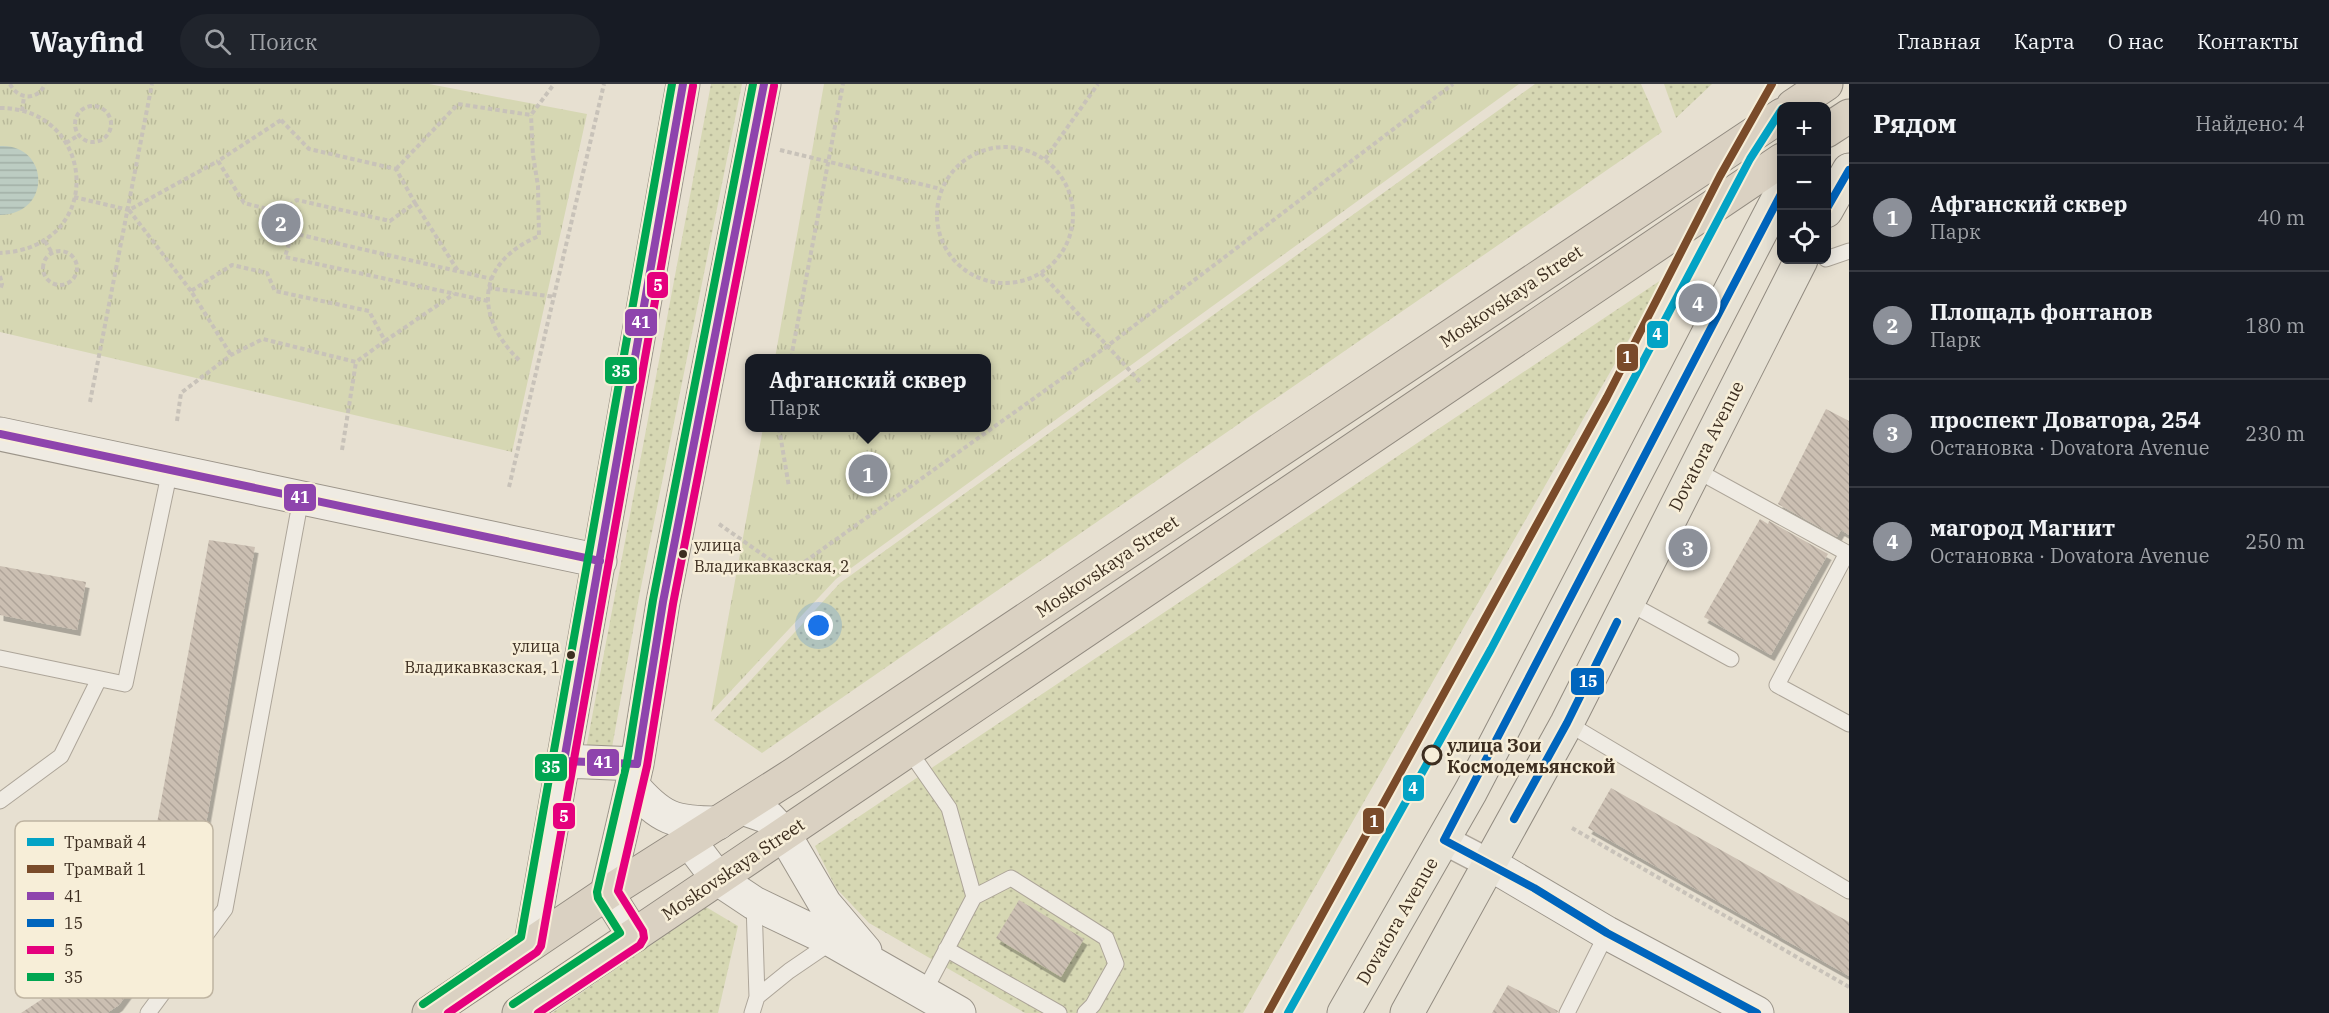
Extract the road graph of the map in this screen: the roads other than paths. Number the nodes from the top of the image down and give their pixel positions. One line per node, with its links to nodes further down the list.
1 (683, 84): 22 (main road)
2 (764, 84): 31 (main road)
3 (1826, 84): 5 (highway)
4 (1834, 84): 6 (main road)
5 (1800, 102)
6 (1825, 102)
7 (1849, 116): 9 (highway)
8 (1777, 118): 33 (highway, Moskovskaya Street)
9 (1831, 127)
10 (1777, 163): 29 (highway, Moskovskaya Street)
11 (1849, 170): 13 (main road)
12 (1777, 201): 35 (main road, Dovatora Avenue)
13 (1828, 210)
14 (1849, 252): 15 (lane)
15 (1831, 257)
16 (1799, 264): 18 (main road, Dovatora Avenue)
17 (0, 434): 19 (main road)
18 (1694, 469): 21 (lane); 23 (main road, Dovatora Avenue)
19 (170, 470): 20 (main road); 26 (lane)
20 (301, 498): 22 (main road); 43 (lane)
21 (1848, 554): 28 (lane)
22 (600, 561): 30 (main road)
23 (1627, 602): 25 (lane); 27 (main road, Dovatora Avenue)
24 (0, 658): 26 (lane)
25 (1731, 659)
26 (99, 679): 32 (lane)
27 (1567, 723): 37 (main road, Dovatora Avenue); 39 (lane)
28 (1849, 724)
29 (908, 749): 34 (highway, Moskovskaya Street); 41 (lane)
30 (564, 761): 31 (main road); 47 (main road)
31 (634, 775): 33 (main road); 40 (main road)
32 (0, 801)
33 (730, 816): 34 (main road); 36 (highway, Moskovskaya Street)
34 (784, 834): 38 (highway, Moskovskaya Street); 49 (main road)
35 (1444, 840): 37 (street); 60 (main road, Dovatora Avenue)
36 (689, 841): 38 (main road); 40 (highway, Moskovskaya Street)
37 (1490, 864): 44 (main road); 61 (main road, Dovatora Avenue)
38 (718, 879): 42 (main road); 45 (highway, Moskovskaya Street)
39 (1849, 891)
40 (607, 893): 45 (main road); 47 (highway, Moskovskaya Street)
41 (974, 897): 48 (lane); 59 (lane)
42 (754, 903): 46 (main road); 51 (lane)
43 (213, 925)
44 (1607, 933): 62 (lane); 63 (main road)
45 (634, 936): 55 (highway, Moskovskaya Street)
46 (833, 941): 49 (main road); 51 (lane)
47 (531, 943): 54 (highway, Moskovskaya Street)
48 (946, 949): 50 (lane); 58 (lane)
49 (880, 968): 50 (main road)
50 (924, 992): 57 (main road)
51 (757, 997): 56 (lane)
52 (159, 998): 53 (lane)
53 (148, 1013)
54 (429, 1013)
55 (519, 1013)
56 (752, 1013)
57 (959, 1013)
58 (1059, 1013)
59 (1085, 1013)
60 (1344, 1013)
61 (1407, 1013)
62 (1567, 1013)
63 (1757, 1013)

